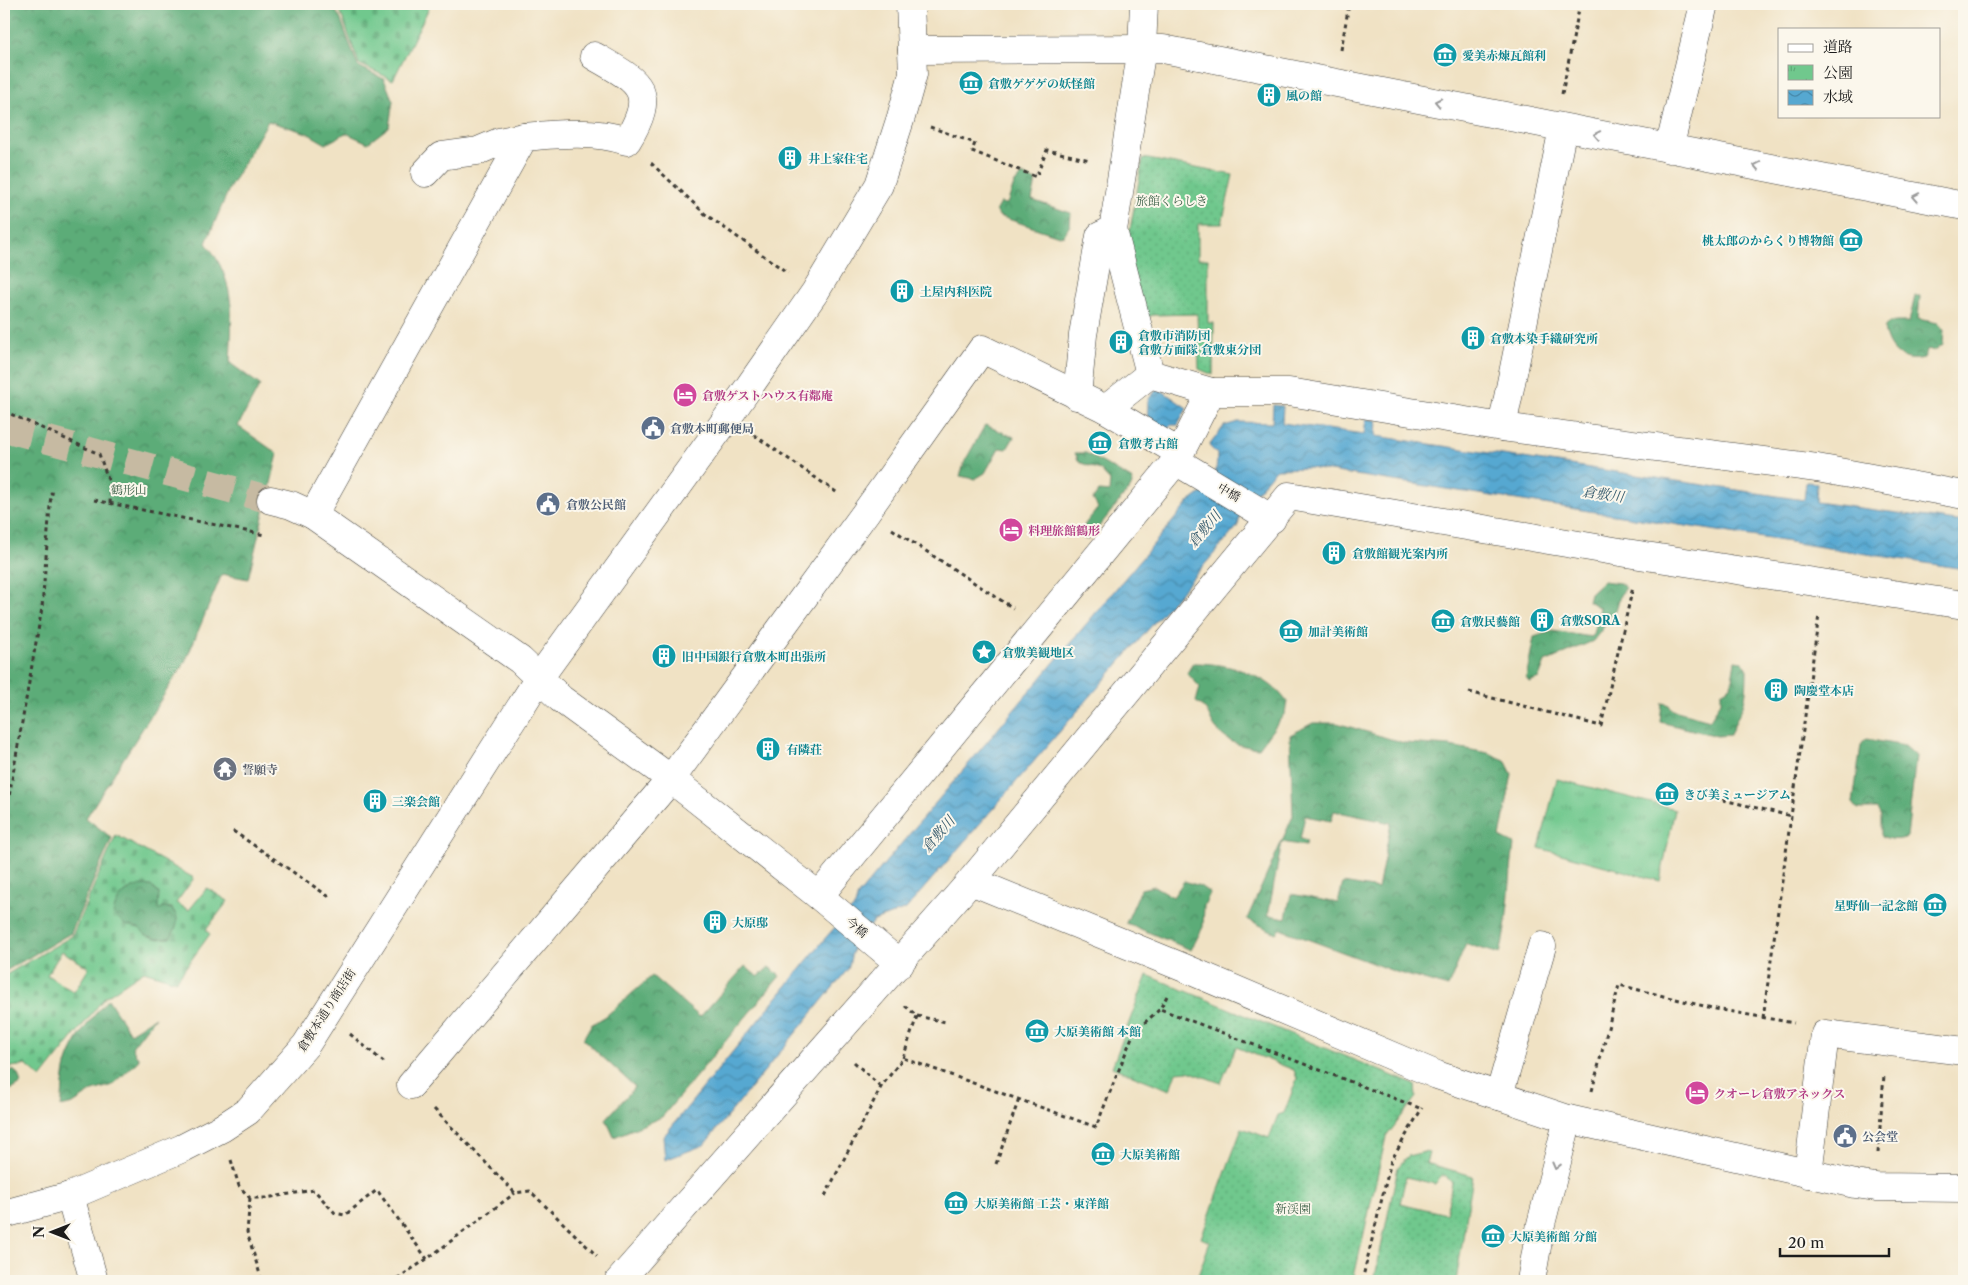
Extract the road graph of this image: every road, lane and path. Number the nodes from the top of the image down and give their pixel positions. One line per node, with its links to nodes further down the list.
1 (910, 4): 7 (street, 倉敷本通り商店街)
2 (1144, 4): 6 (street)
3 (1349, 4): 9 (path)
4 (1580, 4): 11 (path)
5 (1704, 4): 14 (street)
6 (1142, 48): 7 (street); 9 (street); 15 (street)
7 (912, 50): 10 (street, 倉敷本通り商店街)
8 (594, 56): 13 (street)
9 (1336, 81): 11 (street, one-way to 9)
10 (902, 117): 15 (path); 19 (street, 倉敷本通り商店街)
11 (1559, 127): 14 (street, one-way to 11); 25 (street)
12 (524, 137): 13 (street); 16 (street); 33 (street)
13 (627, 141): 19 (path)
14 (1669, 149): 17 (street, one-way to 14)
15 (1122, 168): 18 (street)
16 (425, 173)
17 (1964, 206)
18 (1113, 230): 20 (street); 22 (street)
19 (815, 292): 38 (street, 倉敷本通り商店街)
20 (1150, 374): 21 (street); 23 (street)
21 (1211, 392): 25 (street); 26 (street)
22 (1077, 396): 23 (street, 中橋); 40 (street, 中橋)
23 (1106, 409): 26 (street, 中橋)
24 (4, 410): 31 (path)
25 (1502, 427): 28 (street)
26 (1178, 457): 32 (street, 中橋); 47 (street)
27 (57, 494): 42 (path)
28 (1964, 495)
29 (94, 500): 31 (path)
30 (271, 500): 33 (street, 今橋)
31 (110, 503): 34 (path)
32 (1264, 514): 35 (street); 45 (street)
33 (313, 515): 38 (street, 今橋)
34 (266, 535)
35 (1640, 555): 36 (street); 39 (path)
36 (1824, 582): 37 (street); 43 (path)
37 (1964, 605)
38 (539, 678): 40 (street, 今橋); 53 (street, 倉敷本通り商店街)
39 (1469, 692)
40 (671, 779): 47 (street, 今橋); 60 (street)
41 (1715, 798): 43 (path)
42 (4, 808)
43 (1791, 816): 64 (path)
44 (233, 831): 46 (path)
45 (971, 881): 49 (street); 50 (street)
46 (331, 898)
47 (826, 901): 49 (street, 今橋)
48 (1542, 946): 61 (street)
49 (890, 956): 51 (street)
50 (1182, 967): 52 (path); 59 (street)
51 (882, 984): 54 (path); 76 (street)
52 (1160, 1009): 62 (path); 63 (path)
53 (324, 1013): 60 (path); 65 (street, 倉敷本通り商店街)
54 (917, 1016): 55 (path); 58 (path)
55 (946, 1022)
56 (1886, 1042): 57 (street); 67 (street); 68 (path)
57 (1964, 1051)
58 (903, 1058): 62 (path); 72 (path)
59 (1437, 1075): 61 (street); 63 (path)
60 (411, 1085): 70 (path)
61 (1498, 1096): 64 (street)
62 (1019, 1099): 66 (path)
63 (1422, 1109): 80 (path)
64 (1576, 1121): 67 (street); 81 (street, one-way to 81)
65 (222, 1128): 71 (street, 倉敷本通り商店街); 73 (path)
66 (996, 1164)
67 (1808, 1174): 68 (street)
68 (1876, 1187): 69 (street)
69 (1964, 1188)
70 (514, 1193): 75 (path); 76 (path)
71 (70, 1196): 74 (street, 倉敷本通り商店街); 77 (street)
72 (825, 1196)
73 (250, 1198): 75 (path); 78 (path)
74 (4, 1214)
75 (427, 1259): 79 (path)
76 (619, 1280)
77 (94, 1281)
78 (262, 1281)
79 (389, 1281)
80 (1362, 1281)
81 (1531, 1281)

